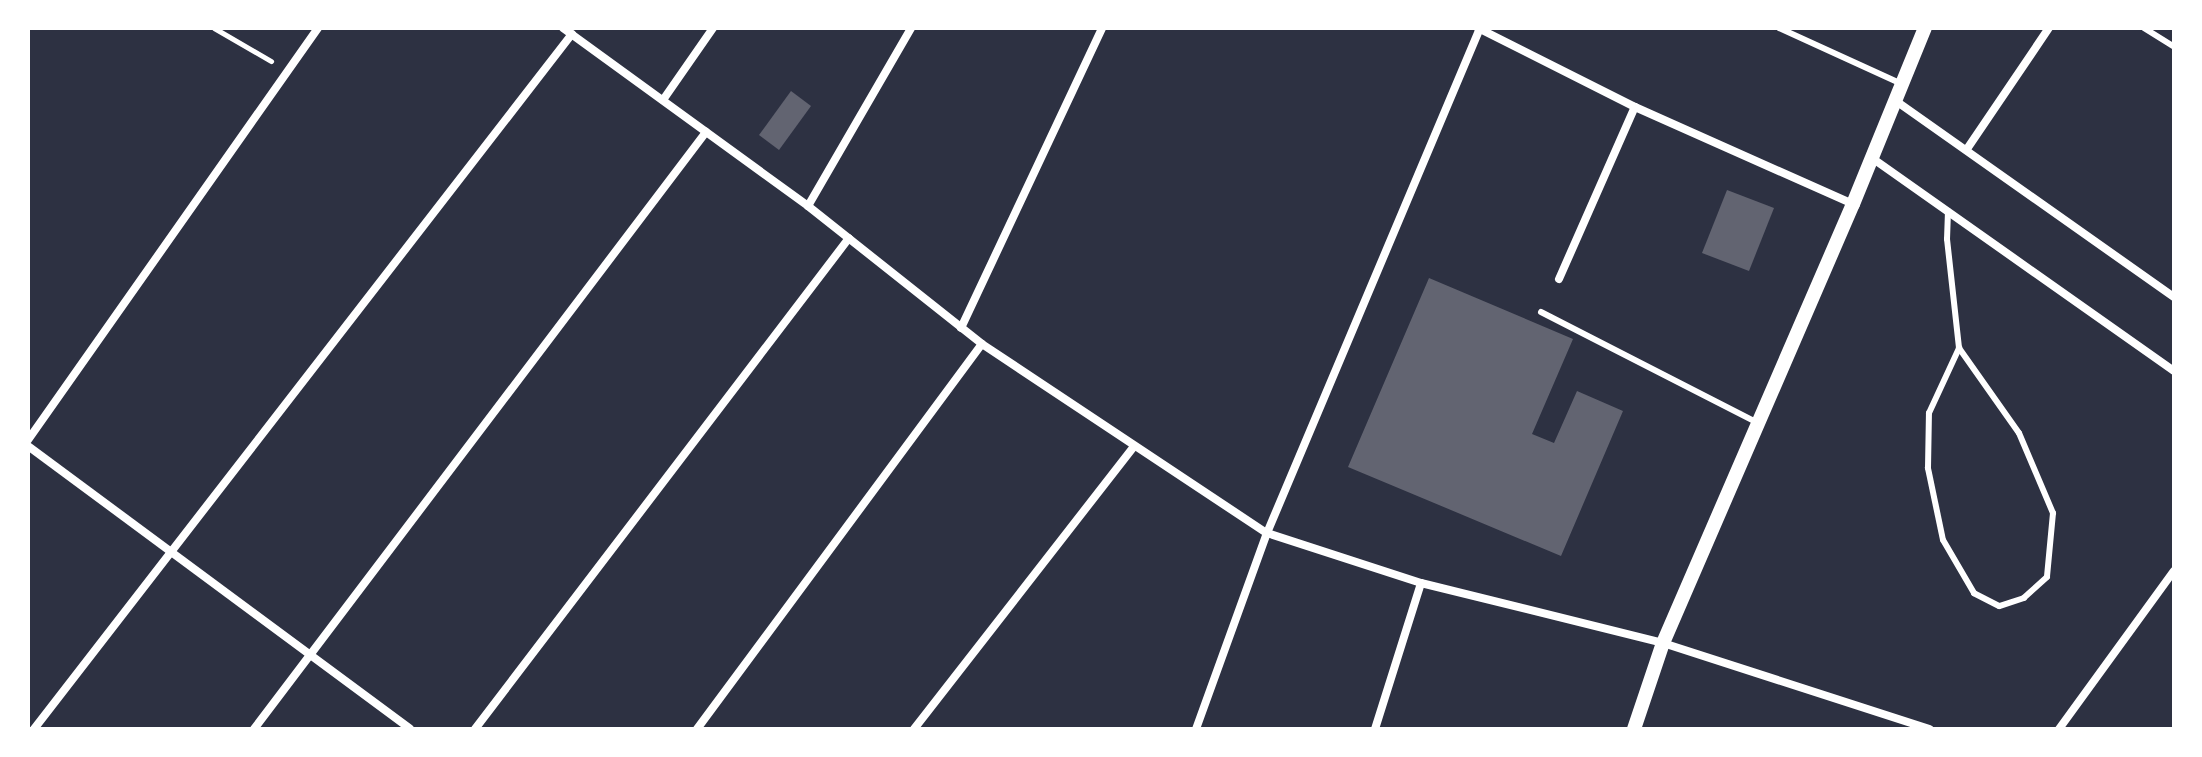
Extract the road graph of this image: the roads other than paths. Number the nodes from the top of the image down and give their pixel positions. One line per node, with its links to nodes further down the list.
1 (318, 28): 32 (street)
2 (563, 28): 11 (street)
3 (713, 28): 14 (street)
4 (911, 28): 21 (street)
5 (1102, 28): 27 (street)
6 (1479, 28): 16 (street); 34 (street)
7 (1779, 28): 13 (lane)
8 (1925, 28): 13 (street)
9 (2049, 28): 18 (street)
10 (2144, 28): 12 (lane)
11 (572, 34): 14 (street); 35 (street)
12 (2174, 47)
13 (1902, 84): 15 (street)
14 (663, 100): 17 (street)
15 (1896, 101): 18 (street); 19 (street)
16 (1635, 107): 20 (street); 24 (street)
17 (706, 132): 21 (street); 39 (street)
18 (1967, 149): 25 (street)
19 (1872, 158): 20 (street); 22 (street)
20 (1853, 204): 31 (street)
21 (808, 206): 23 (street)
22 (1948, 211): 29 (lane); 30 (street)
23 (849, 238): 27 (street); 43 (street)
24 (1559, 279)
25 (2174, 297)
26 (1541, 312): 31 (lane)
27 (961, 328): 28 (street)
28 (982, 344): 33 (street); 44 (street)
29 (1959, 348): 29 (lane)
30 (2174, 371)
31 (1758, 423): 38 (street)
32 (28, 443): 35 (street)
33 (1134, 446): 34 (street); 45 (street)
34 (1267, 533): 37 (street); 46 (street)
35 (171, 550): 39 (street); 40 (street)
36 (2174, 571): 50 (street)
37 (1421, 583): 38 (street); 47 (street)
38 (1663, 643): 48 (street); 49 (street)
39 (311, 653): 41 (street); 42 (street)
40 (34, 729)
41 (254, 729)
42 (410, 729)
43 (475, 729)
44 (697, 729)
45 (914, 729)
46 (1196, 729)
47 (1375, 729)
48 (1634, 729)
49 (1929, 729)
50 (2059, 729)

